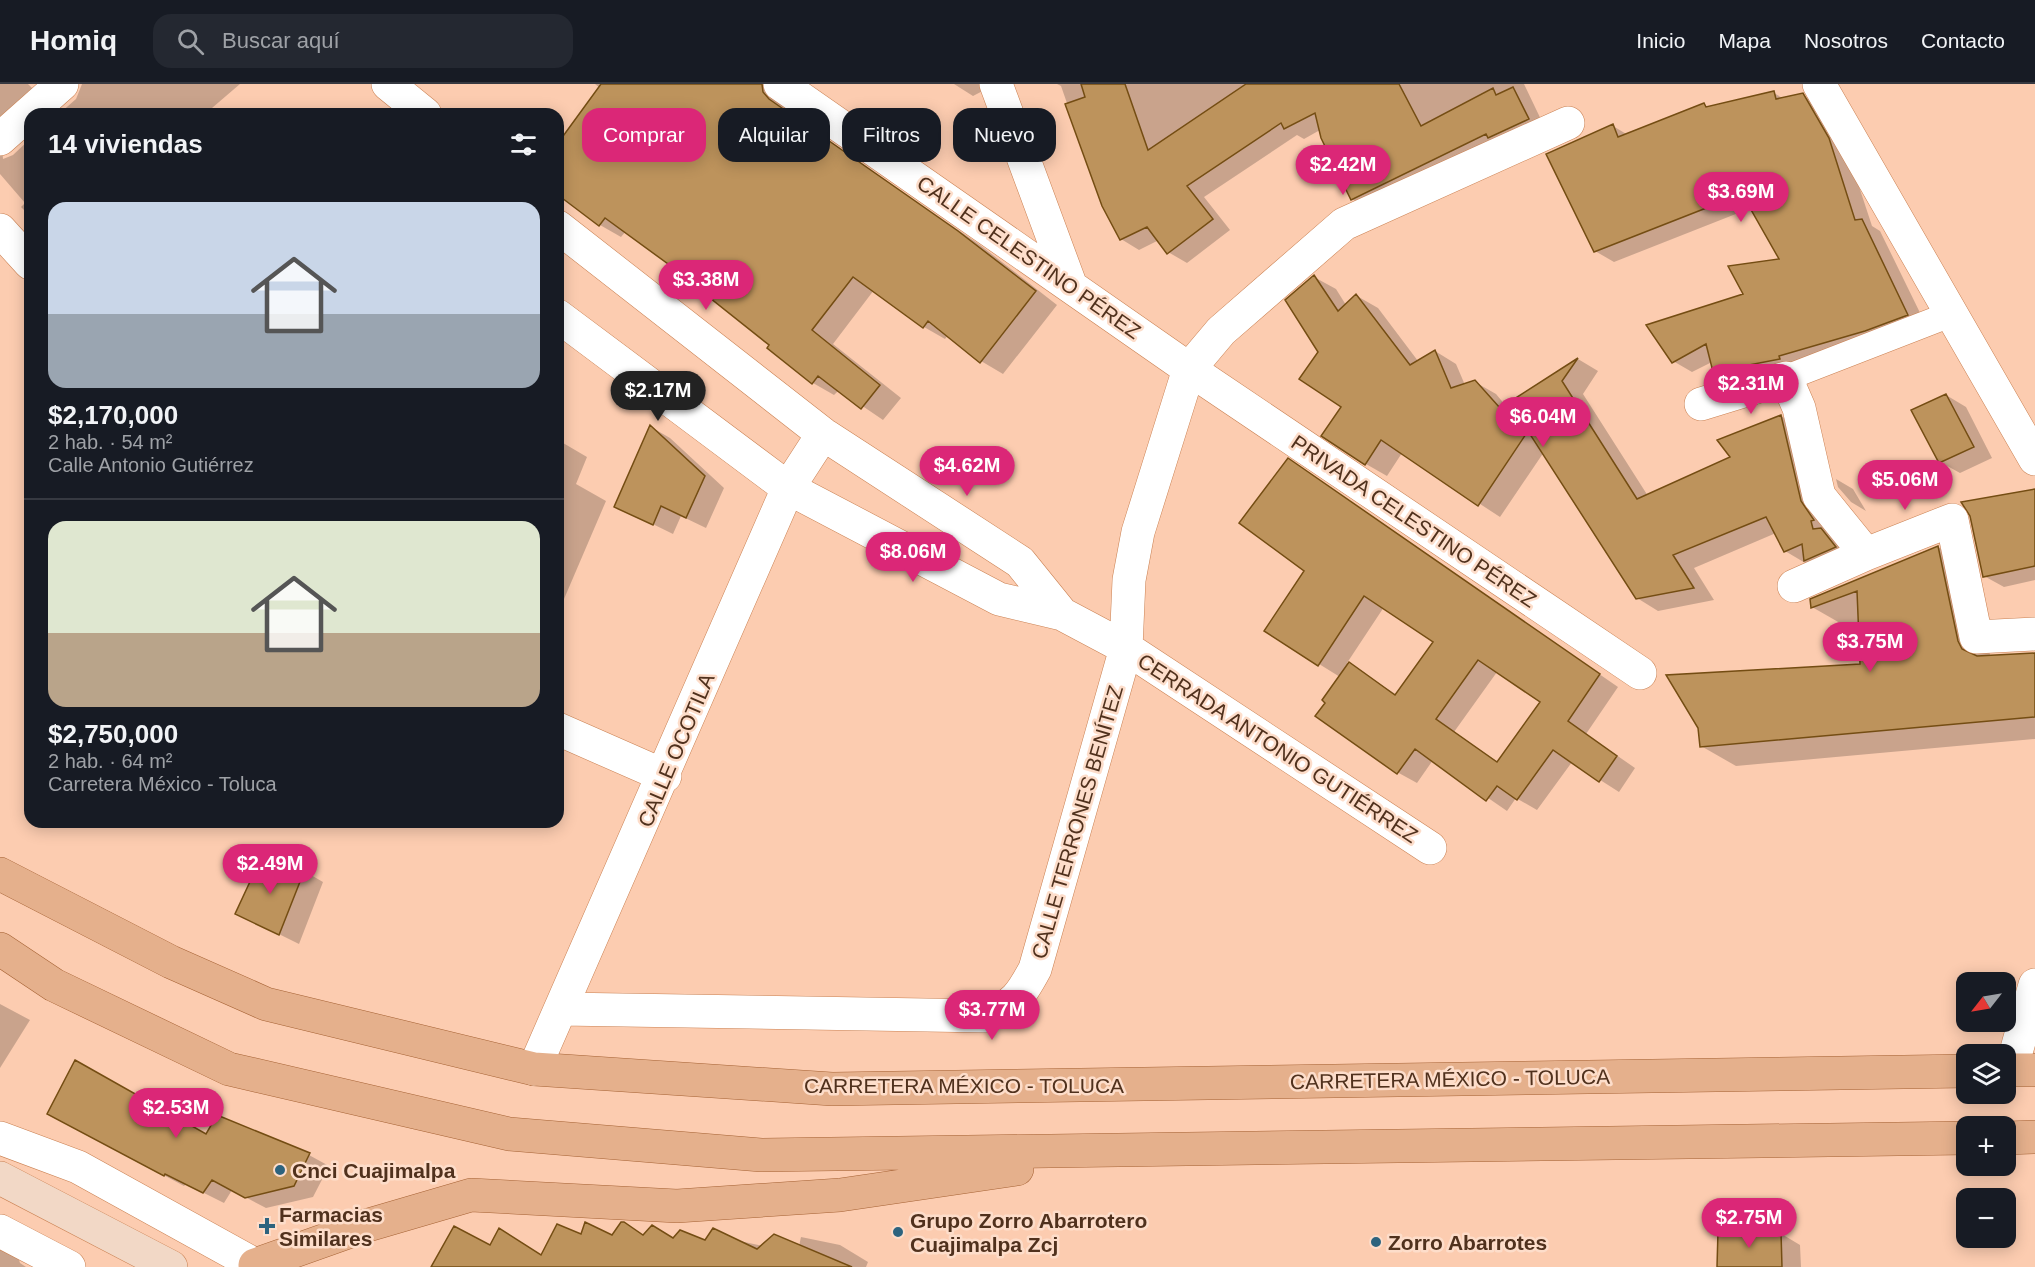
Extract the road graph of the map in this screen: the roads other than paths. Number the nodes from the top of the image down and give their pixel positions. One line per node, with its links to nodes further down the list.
1 (62, 84): 7 (street)
2 (378, 84): 8 (street)
3 (388, 84): 9 (street)
4 (780, 84): 16 (street, CALLE CELESTINO PÉREZ)
5 (996, 84): 16 (street)
6 (1819, 84): 17 (street)
7 (35, 108)
8 (392, 108)
9 (418, 108)
10 (24, 118): 12 (street)
11 (1568, 123): 19 (street)
12 (0, 139)
13 (0, 230): 15 (street)
14 (564, 232): 22 (street)
15 (24, 256)
16 (1070, 284): 19 (street, CALLE CELESTINO PÉREZ)
17 (1951, 314): 20 (street); 23 (street)
18 (564, 320): 24 (street)
19 (1189, 369): 29 (street, CALLE TERRONES BENÍTEZ); 30 (street, PRIVADA CELESTINO PÉREZ)
20 (1786, 378): 21 (street); 25 (street)
21 (1701, 404)
22 (823, 434): 24 (street, CALLE OCOTILA); 27 (street)
23 (2035, 459)
24 (788, 488): 27 (street); 32 (street, CALLE OCOTILA)
25 (1866, 554): 26 (street); 28 (street)
26 (1794, 586)
27 (1062, 614): 29 (street, CERRADA ANTONIO GUTIÉRREZ)
28 (2035, 634)
29 (1126, 648): 33 (street, CERRADA ANTONIO GUTIÉRREZ); 37 (street, CALLE TERRONES BENÍTEZ)
30 (1640, 673)
31 (564, 732): 32 (street)
32 (665, 776): 37 (street, CALLE OCOTILA)
33 (1430, 848)
34 (0, 874): 38 (main road, CARRETERA MÉXICO - TOLUCA)
35 (0, 949): 45 (main road)
36 (2035, 985): 39 (street)
37 (561, 1009): 38 (street, CALLE OCOTILA)
38 (534, 1069): 40 (main road, CARRETERA MÉXICO - TOLUCA)
39 (2017, 1070)
40 (1956, 1071)
41 (2035, 1137): 44 (main road)
42 (0, 1138): 48 (street)
43 (1956, 1138): 45 (main road)
44 (2016, 1138)
45 (1144, 1150): 48 (main road)
46 (0, 1178): 50 (main road)
47 (0, 1231): 49 (street)
48 (257, 1266)
49 (69, 1267)
50 (171, 1267)

